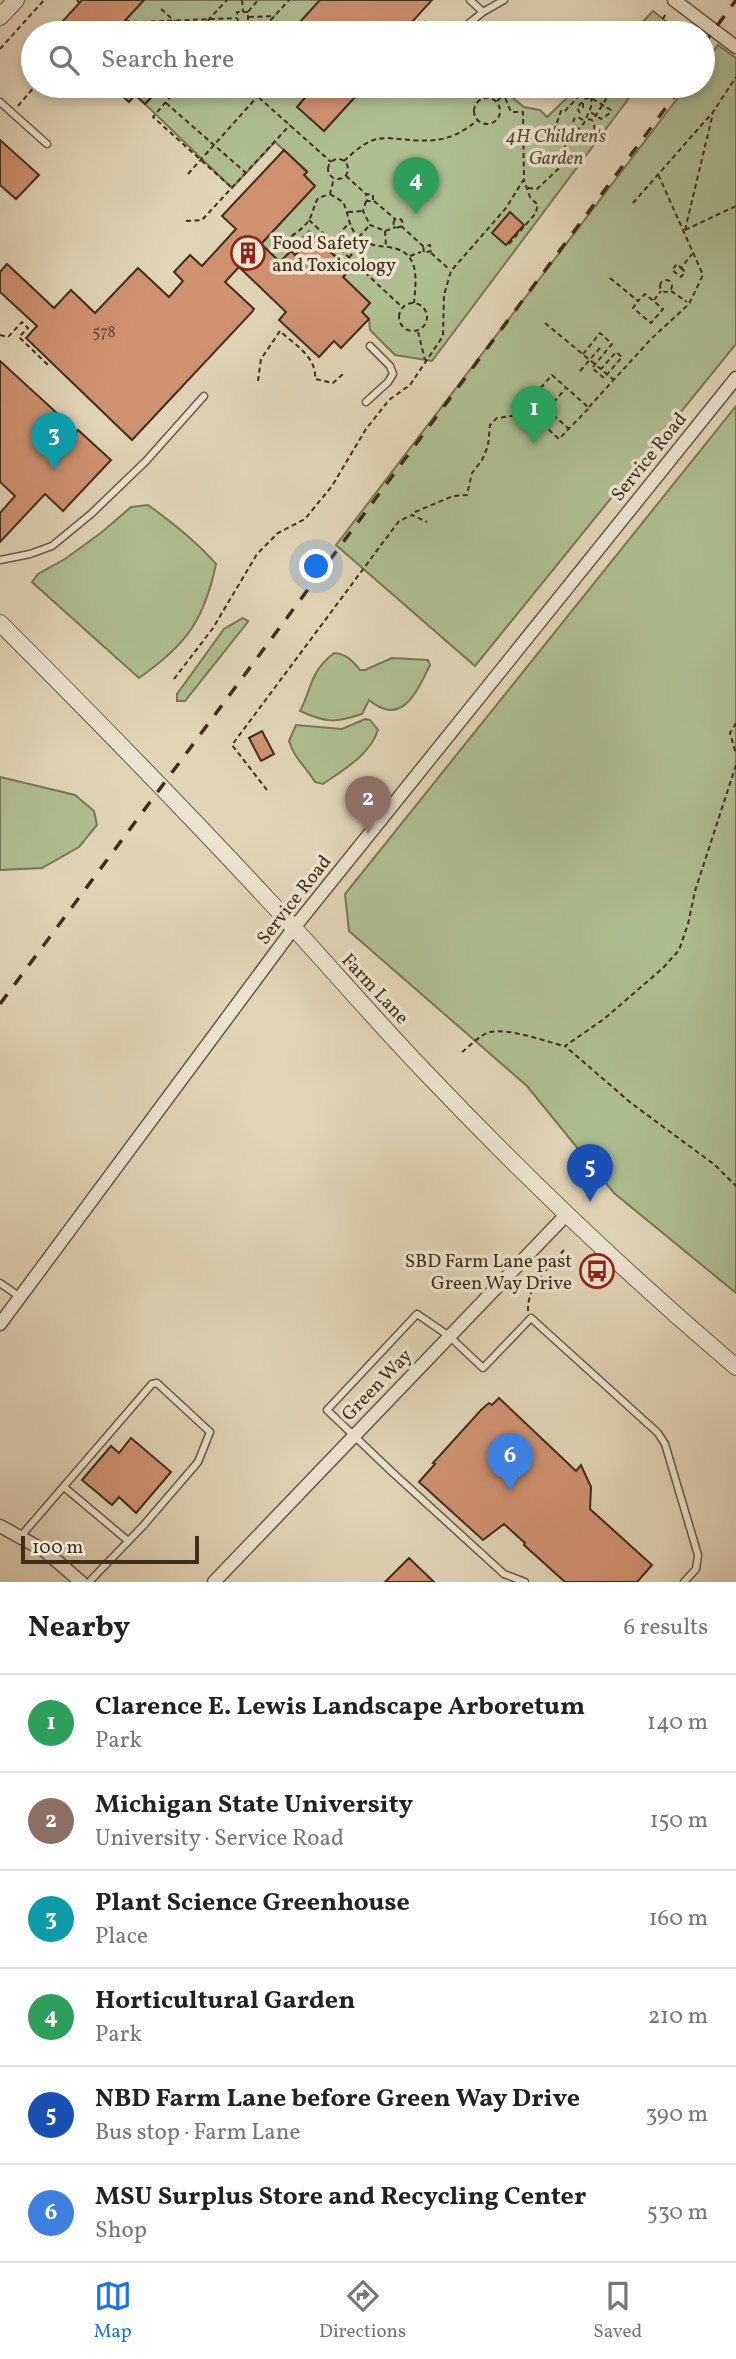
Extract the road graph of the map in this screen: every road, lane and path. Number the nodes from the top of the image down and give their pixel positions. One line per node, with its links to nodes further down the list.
1 (16, 0): 17 (street)
2 (44, 0): 20 (path)
3 (227, 0): 19 (path)
4 (242, 0): 11 (path)
5 (258, 0): 12 (path)
6 (289, 0): 15 (path)
7 (470, 0): 13 (lane)
8 (504, 0): 13 (lane)
9 (674, 0): 27 (street)
10 (161, 9): 21 (path)
11 (243, 12): 12 (path); 18 (path)
12 (248, 12): 16 (path)
13 (483, 12): 25 (lane)
14 (666, 14): 26 (path)
15 (275, 16): 16 (path); 24 (path)
16 (248, 17): 23 (path)
17 (0, 18)
18 (237, 18): 19 (path); 22 (path)
19 (209, 19): 21 (path)
20 (25, 21)
21 (175, 21)
22 (238, 21)
23 (248, 21)
24 (270, 21)
25 (472, 21)
26 (662, 21)
27 (702, 21)
28 (21, 26): 31 (path)
29 (715, 31): 30 (street)
30 (736, 47)
31 (0, 49)
32 (736, 77): 48 (path)
33 (25, 98): 47 (path)
34 (169, 98): 44 (path)
35 (255, 98): 67 (path)
36 (259, 98): 56 (path)
37 (501, 98): 45 (path)
38 (505, 98): 49 (path)
39 (577, 98): 59 (path)
40 (591, 98): 42 (path); 46 (path); 51 (path)
41 (607, 98): 46 (path)
42 (583, 100): 50 (path)
43 (0, 102): 65 (lane)
44 (166, 102): 67 (path); 68 (path)
45 (496, 102): 54 (path); 54 (path)
46 (603, 104): 53 (path); 53 (path)
47 (17, 107)
48 (713, 111): 73 (path); 94 (path)
49 (523, 112)
50 (582, 112): 51 (path); 52 (path)
51 (588, 112): 53 (path); 55 (path)
52 (579, 118): 55 (path); 58 (path)
53 (594, 118): 55 (path); 63 (path)
54 (478, 120): 69 (path)
55 (586, 120): 58 (path)
56 (290, 125): 70 (path); 71 (path)
57 (523, 127): 62 (path)
58 (578, 130): 60 (path)
59 (553, 133): 61 (path); 62 (path)
60 (574, 133): 61 (path); 63 (path)
61 (565, 134): 66 (path)
62 (534, 135): 64 (path)
63 (580, 137): 66 (path)
64 (523, 142)
65 (47, 144)
66 (565, 144): 77 (path)
67 (214, 145): 68 (path); 71 (path)
68 (201, 160): 72 (path); 78 (path)
69 (344, 161): 70 (path); 74 (path)
70 (331, 162): 75 (path)
71 (246, 173): 78 (path)
72 (188, 174)
73 (658, 174): 83 (path); 94 (path)
74 (345, 176): 75 (path); 80 (path)
75 (334, 178): 79 (path)
76 (524, 179): 77 (path)
77 (527, 187): 99 (path)
78 (232, 188): 89 (path)
79 (330, 194): 86 (path); 88 (path)
80 (366, 194): 81 (path); 82 (path)
81 (366, 200): 82 (path); 85 (path)
82 (373, 201): 87 (path)
83 (633, 202)
84 (736, 206): 94 (path)
85 (363, 211): 86 (path); 91 (path)
86 (346, 212): 90 (path)
87 (395, 219): 92 (path); 93 (path)
88 (309, 220): 97 (path); 103 (path)
89 (186, 221)
90 (349, 223): 96 (path); 97 (path)
91 (370, 225): 95 (path); 96 (path)
92 (401, 226): 93 (path); 100 (path)
93 (396, 227): 95 (path)
94 (684, 230): 106 (path)
95 (385, 231): 101 (path)
96 (359, 237): 98 (path)
97 (332, 241): 102 (path); 108 (path)
98 (364, 241): 101 (path); 108 (path)
99 (509, 244)
100 (423, 246): 104 (path); 105 (path)
101 (386, 247): 107 (path)
102 (326, 248)
103 (271, 251)
104 (423, 251): 105 (path); 107 (path)
105 (430, 252): 111 (path)
106 (693, 253): 110 (path); 120 (path)
107 (409, 256): 119 (path)
108 (349, 257): 109 (path); 121 (path)
109 (343, 264)
110 (681, 268): 112 (path); 112 (path)
111 (451, 271)
112 (676, 274): 114 (path)
113 (610, 278): 117 (path)
114 (669, 282): 115 (path); 116 (path)
115 (670, 290): 116 (path); 120 (path)
116 (662, 291): 118 (path)
117 (638, 301): 118 (path); 118 (path)
118 (653, 301)
119 (414, 303): 121 (path); 123 (path)
120 (689, 304): 141 (path)
121 (403, 308): 123 (path)
122 (545, 323): 131 (path)
123 (417, 331): 132 (path)
124 (13, 332): 125 (path); 126 (path); 126 (path)
125 (0, 335)
126 (19, 338): 135 (path)
127 (370, 346): 146 (lane)
128 (610, 347): 130 (path); 131 (path); 134 (path)
129 (600, 348): 133 (path)
130 (616, 352): 136 (path); 139 (path)
131 (583, 354): 133 (path)
132 (425, 360)
133 (590, 360): 134 (path); 137 (path)
134 (595, 364): 136 (path); 139 (path)
135 (48, 365)
136 (601, 369): 139 (path)
137 (580, 371)
138 (343, 374): 142 (path)
139 (608, 374): 141 (path)
140 (736, 378): 159 (street, Service Road)
141 (615, 380): 148 (path)
142 (258, 381)
143 (567, 388): 145 (path); 148 (path); 149 (path)
144 (204, 396): 153 (lane)
145 (533, 397): 147 (path); 149 (path)
146 (366, 402)
147 (524, 407): 150 (path); 151 (path)
148 (589, 408): 150 (path)
149 (547, 410): 150 (path)
150 (569, 429)
151 (415, 512)
152 (427, 522): 158 (path)
153 (0, 560)
154 (0, 623): 159 (street, Farm Lane)
155 (736, 723): 156 (path)
156 (736, 754)
157 (736, 765): 160 (path)
158 (267, 790)
159 (293, 929): 165 (street, Farm Lane); 168 (street, Service Road)
160 (565, 1046): 161 (path); 163 (path)
161 (463, 1052)
162 (736, 1176): 163 (path)
163 (731, 1180): 164 (path)
164 (736, 1186)
165 (567, 1213): 171 (street, Green Way); 172 (street, Farm Lane)
166 (564, 1250): 169 (path)
167 (0, 1283): 168 (lane)
168 (19, 1297): 170 (street, Service Road)
169 (531, 1318): 171 (lane); 182 (lane)
170 (0, 1324)
171 (450, 1336): 173 (street, Green Way); 173 (lane)
172 (736, 1367)
173 (353, 1436): 180 (street, Green Way); 181 (lane)
174 (64, 1487): 176 (lane); 177 (lane); 177 (lane)
175 (0, 1526): 176 (street)
176 (21, 1536): 178 (street)
177 (127, 1540): 179 (lane)
178 (81, 1582)
179 (89, 1582)
180 (214, 1582)
181 (525, 1582)
182 (684, 1582)

